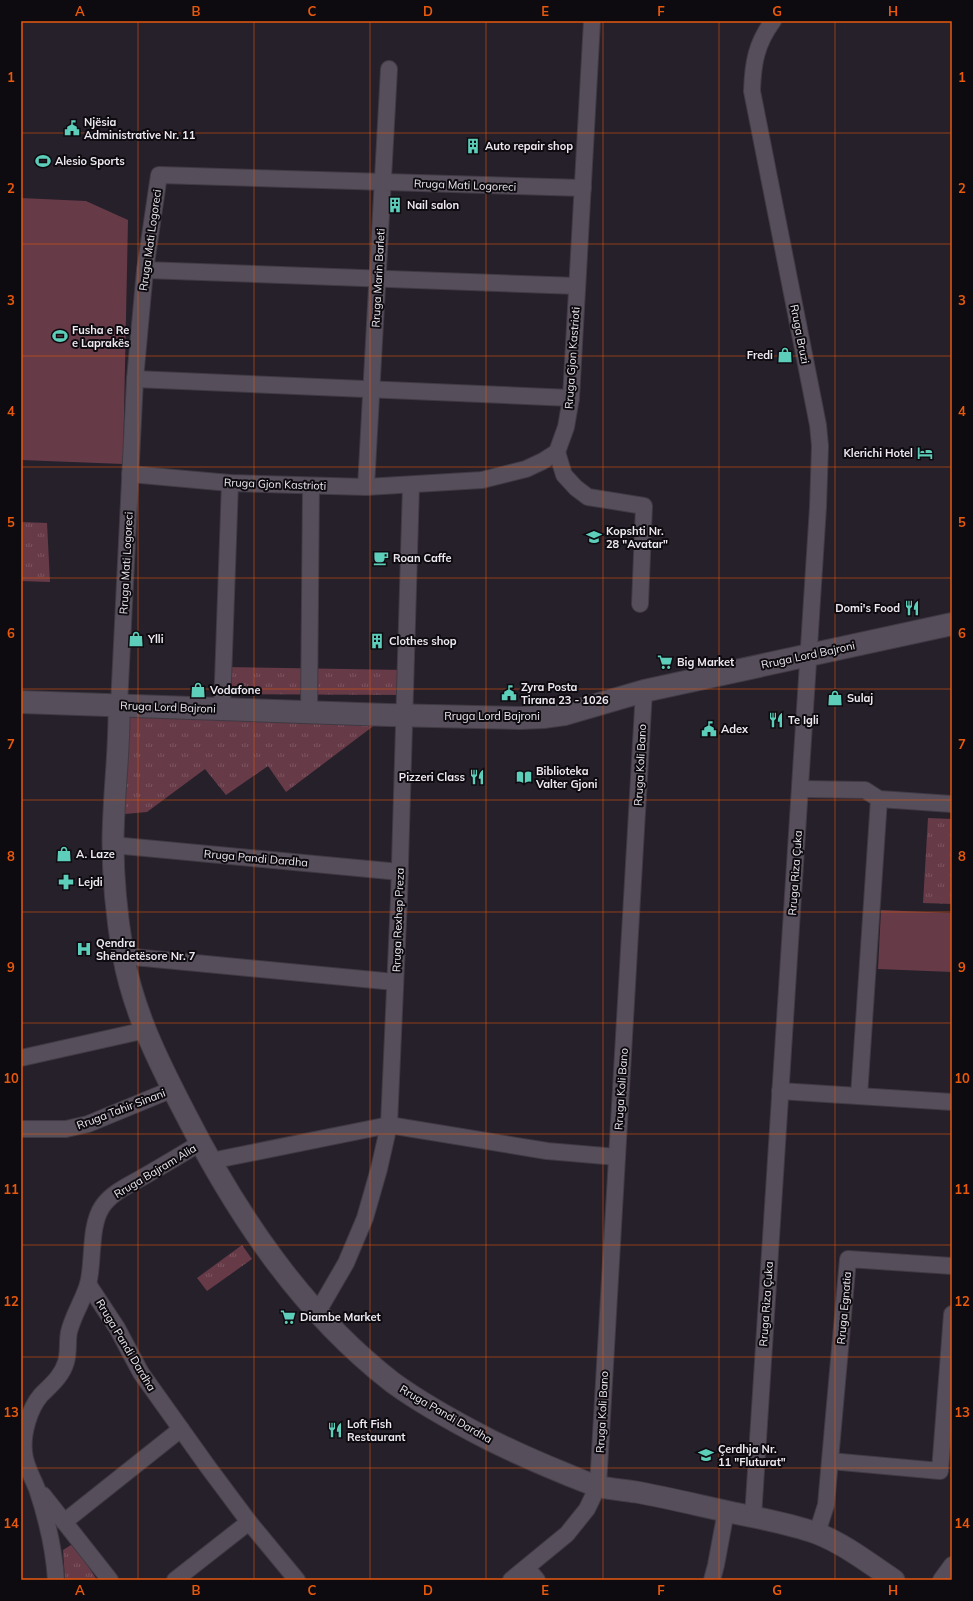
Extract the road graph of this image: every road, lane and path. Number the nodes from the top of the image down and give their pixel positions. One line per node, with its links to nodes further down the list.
1 (592, 21): 5 (street, Rruga Gjon Kastrioti)
2 (773, 21): 20 (street, Rruga Bruzi)
3 (389, 68): 4 (street, Rruga Marin Barleti)
4 (383, 182): 5 (street, Rruga Mati Logoreci); 6 (street, Rruga Mati Logoreci); 7 (street, Rruga Marin Barleti)
5 (583, 188): 8 (street, Rruga Gjon Kastrioti)
6 (145, 270): 7 (street); 9 (street, Rruga Mati Logoreci)
7 (378, 278): 8 (street); 10 (street, Rruga Marin Barleti)
8 (577, 286): 11 (street, Rruga Gjon Kastrioti)
9 (135, 379): 10 (street); 13 (street, Rruga Mati Logoreci)
10 (371, 389): 11 (street); 17 (street, Rruga Marin Barleti)
11 (571, 398): 12 (street, Rruga Gjon Kastrioti)
12 (557, 452): 15 (street, Rruga Gjon Kastrioti); 18 (street)
13 (130, 474): 14 (street, Rruga Gjon Kastrioti); 23 (street, Rruga Mati Logoreci)
14 (230, 483): 16 (street, Rruga Gjon Kastrioti); 24 (street)
15 (411, 485): 17 (street, Rruga Gjon Kastrioti); 26 (street, Rruga Rexhep Preza)
16 (312, 486): 17 (street, Rruga Gjon Kastrioti); 25 (street)
17 (366, 487)
18 (640, 604)
19 (952, 624): 20 (main road, Rruga Lord Bajroni)
20 (809, 654): 21 (main road, Rruga Lord Bajroni); 27 (street, Rruga Riza Çuka)
21 (644, 691): 26 (main road, Rruga Lord Bajroni); 43 (street, Rruga Koli Bano)
22 (21, 702): 23 (main road, Rruga Lord Bajroni)
23 (119, 705): 24 (main road, Rruga Lord Bajroni); 30 (street, Rruga Pandi Dardha)
24 (222, 709): 25 (main road, Rruga Lord Bajroni)
25 (309, 712): 26 (main road, Rruga Lord Bajroni)
26 (405, 715): 31 (street, Rruga Rexhep Preza)
27 (800, 789): 28 (street); 37 (street, Rruga Riza Çuka)
28 (879, 799): 29 (street); 38 (street)
29 (952, 804)
30 (113, 845): 31 (street, Rruga Pandi Dardha); 32 (street, Rruga Pandi Dardha)
31 (400, 872): 33 (street, Rruga Rexhep Preza)
32 (124, 956): 33 (street); 34 (street, Rruga Pandi Dardha)
33 (396, 982): 40 (street, Rruga Rexhep Preza)
34 (146, 1030): 35 (street); 36 (street, Rruga Pandi Dardha)
35 (21, 1058)
36 (172, 1089): 41 (street, Rruga Tahir Sinani); 42 (street, Rruga Pandi Dardha)
37 (780, 1091): 38 (street); 55 (street, Rruga Riza Çuka)
38 (859, 1096): 39 (street)
39 (952, 1102)
40 (389, 1125): 43 (street); 44 (street); 47 (street, Rruga Rexhep Preza)
41 (21, 1129)
42 (200, 1144): 44 (street, Rruga Pandi Dardha); 46 (street, Rruga Bajram Alia)
43 (617, 1158): 52 (street, Rruga Koli Bano)
44 (211, 1162): 47 (street, Rruga Pandi Dardha)
45 (952, 1266): 51 (street, Rruga Egnatia)
46 (88, 1284): 50 (street, Rruga Pandi Dardha); 53 (street, Rruga Bajram Alia)
47 (317, 1313): 52 (street, Rruga Pandi Dardha)
48 (952, 1314): 49 (street)
49 (950, 1375): 51 (street)
50 (181, 1430): 56 (street); 57 (street, Rruga Pandi Dardha)
51 (830, 1462): 58 (street, Rruga Egnatia)
52 (598, 1486): 54 (street); 60 (street)
53 (36, 1487): 56 (street, Rruga Bajram Alia); 61 (street, Rruga Bajram Alia)
54 (726, 1511): 55 (street); 67 (street)
55 (752, 1517): 58 (street)
56 (64, 1522): 62 (street, Rruga Bajram Alia)
57 (249, 1522): 63 (street); 64 (street, Rruga Pandi Dardha)
58 (817, 1533): 68 (street)
59 (952, 1565): 69 (street)
60 (527, 1568): 65 (street); 66 (street)
61 (56, 1580)
62 (110, 1580)
63 (175, 1580)
64 (297, 1580)
65 (511, 1580)
66 (537, 1580)
67 (712, 1580)
68 (894, 1580)
69 (941, 1580)

